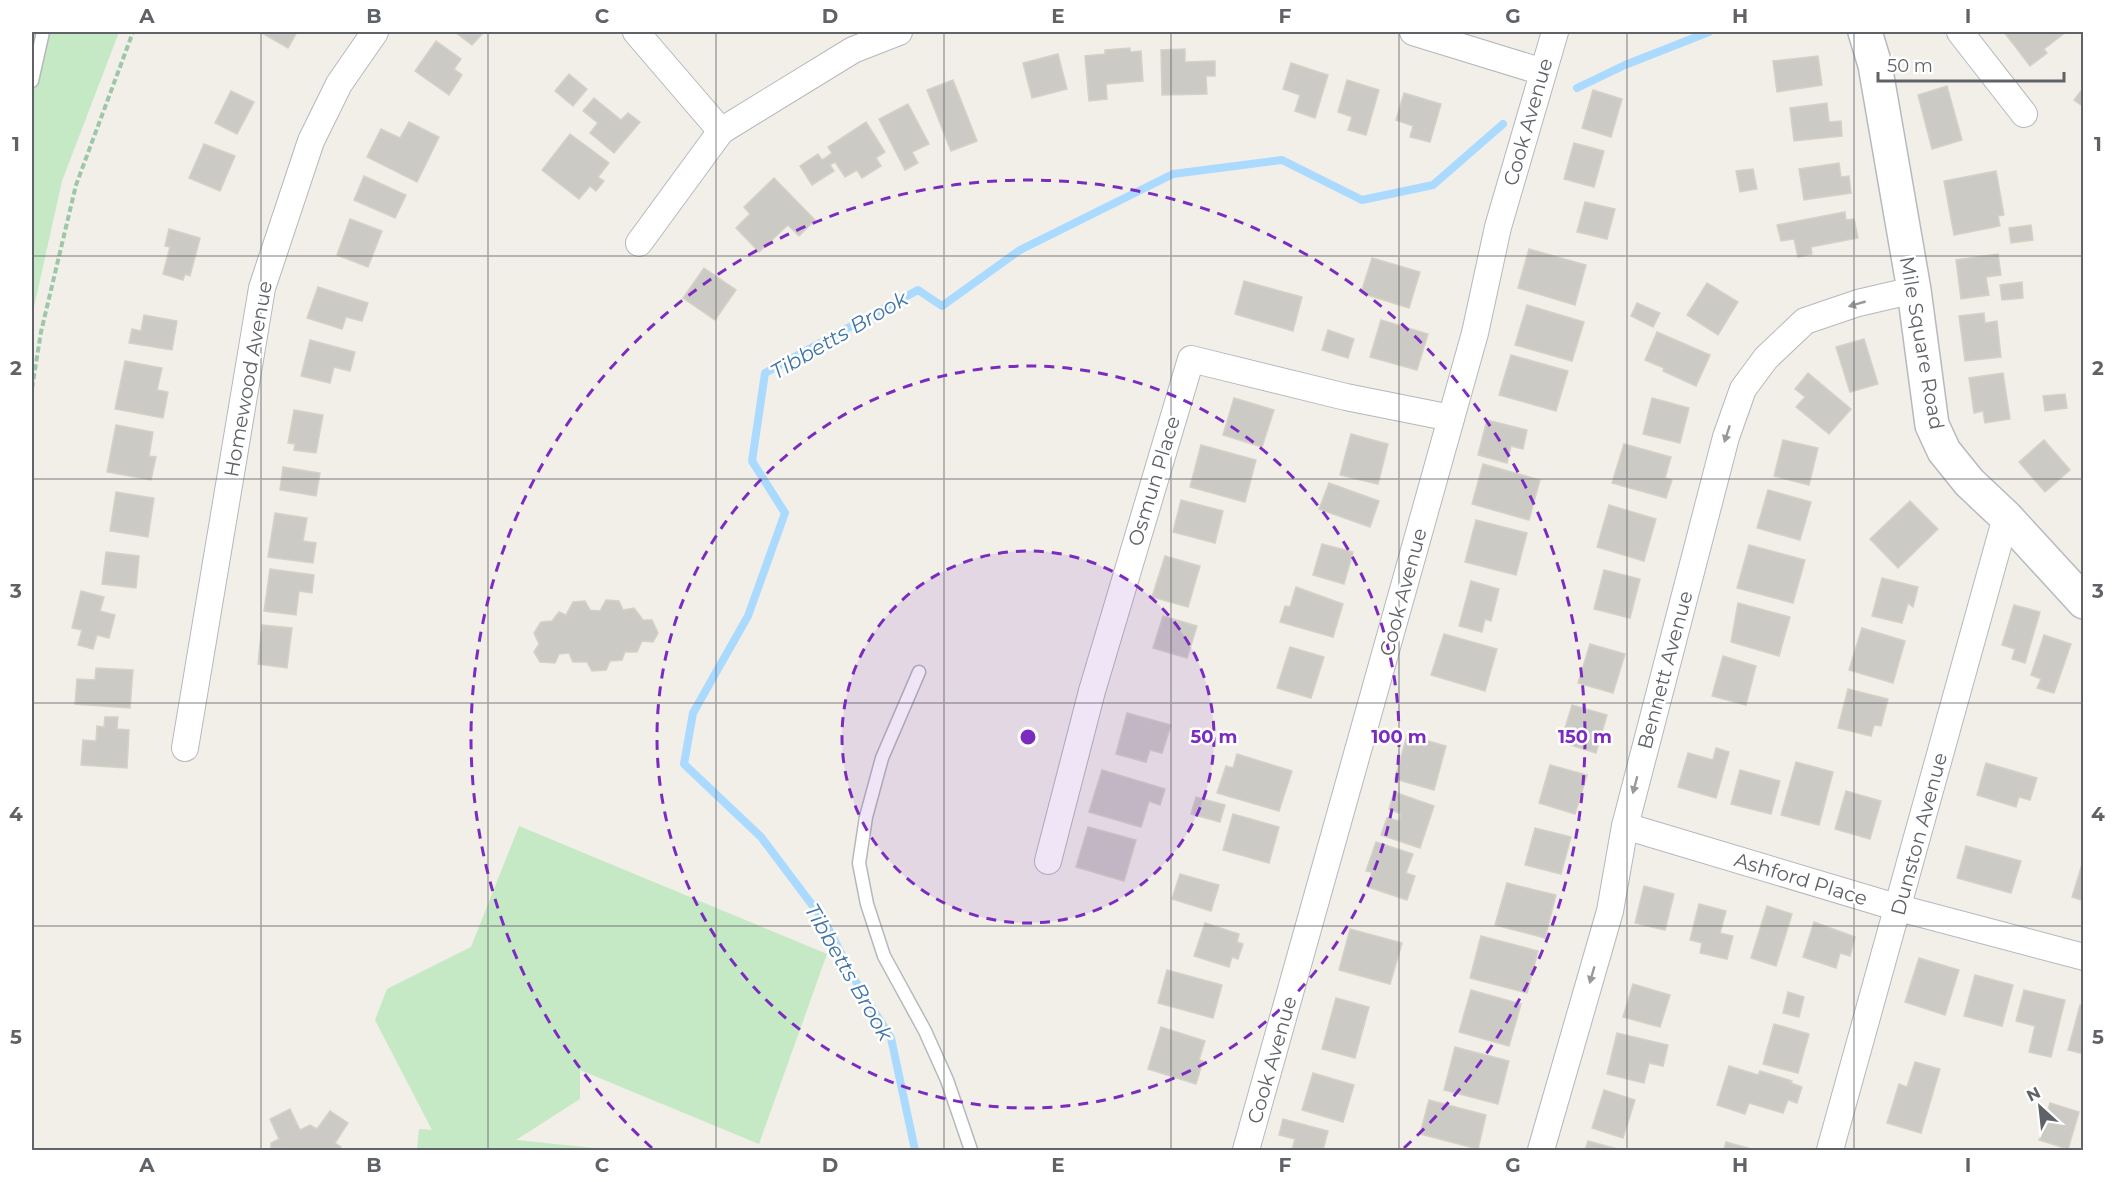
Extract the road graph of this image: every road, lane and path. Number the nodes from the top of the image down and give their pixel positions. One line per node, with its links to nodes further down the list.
1 (43, 32): 11 (lane)
2 (133, 32): 16 (path)
3 (375, 32): 21 (street, Homewood Avenue)
4 (636, 32): 13 (street)
5 (899, 32): 13 (street)
6 (1413, 32): 10 (street)
7 (1555, 32): 10 (street, Cook Avenue)
8 (1865, 32): 15 (street, Mile Square Road)
9 (1960, 32): 12 (street)
10 (1543, 72): 17 (street, Cook Avenue)
11 (32, 81)
12 (2024, 114)
13 (721, 131): 14 (street)
14 (639, 243)
15 (1914, 290): 18 (street, Mile Square Road); 22 (street, Bennett Avenue, one-way to 22)
16 (32, 388)
17 (1451, 418): 23 (street, Osmun Place); 27 (street, Cook Avenue)
18 (2006, 517): 19 (street, Mile Square Road); 24 (street, Dunston Avenue)
19 (2084, 602)
20 (919, 672): 26 (lane)
21 (185, 748)
22 (1625, 826): 24 (street, Ashford Place); 28 (street, Bennett Avenue, one-way to 28)
23 (1048, 861)
24 (1899, 908): 25 (street, Ashford Place); 29 (street, Dunston Avenue)
25 (2084, 957)
26 (971, 1150)
27 (1246, 1150)
28 (1540, 1150)
29 (1830, 1150)

